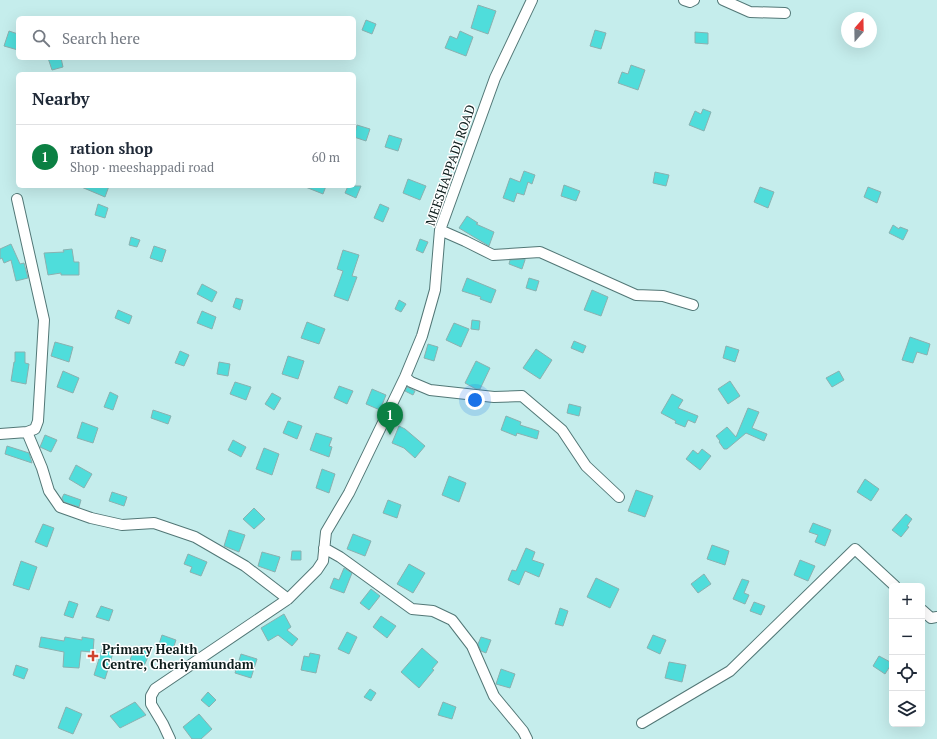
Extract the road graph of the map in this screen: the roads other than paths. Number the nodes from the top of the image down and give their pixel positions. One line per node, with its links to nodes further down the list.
1 (532, 0): 7 (street, MEESHAPPADI ROAD)
2 (684, 0): 3 (street)
3 (694, 0)
4 (723, 0): 5 (street)
5 (785, 13)
6 (17, 199): 10 (street)
7 (440, 230): 8 (street); 9 (street, MEESHAPPADI ROAD)
8 (693, 305)
9 (405, 377): 12 (street); 13 (street, MEESHAPPADI ROAD)
10 (27, 432): 11 (street); 15 (street)
11 (0, 434)
12 (619, 497)
13 (324, 548): 15 (street, MEESHAPPADI ROAD); 20 (street)
14 (892, 583): 18 (street)
15 (288, 599): 19 (street, MEESHAPPADI ROAD)
16 (925, 613): 17 (street)
17 (937, 617)
18 (642, 723)
19 (170, 739)
20 (527, 739)

